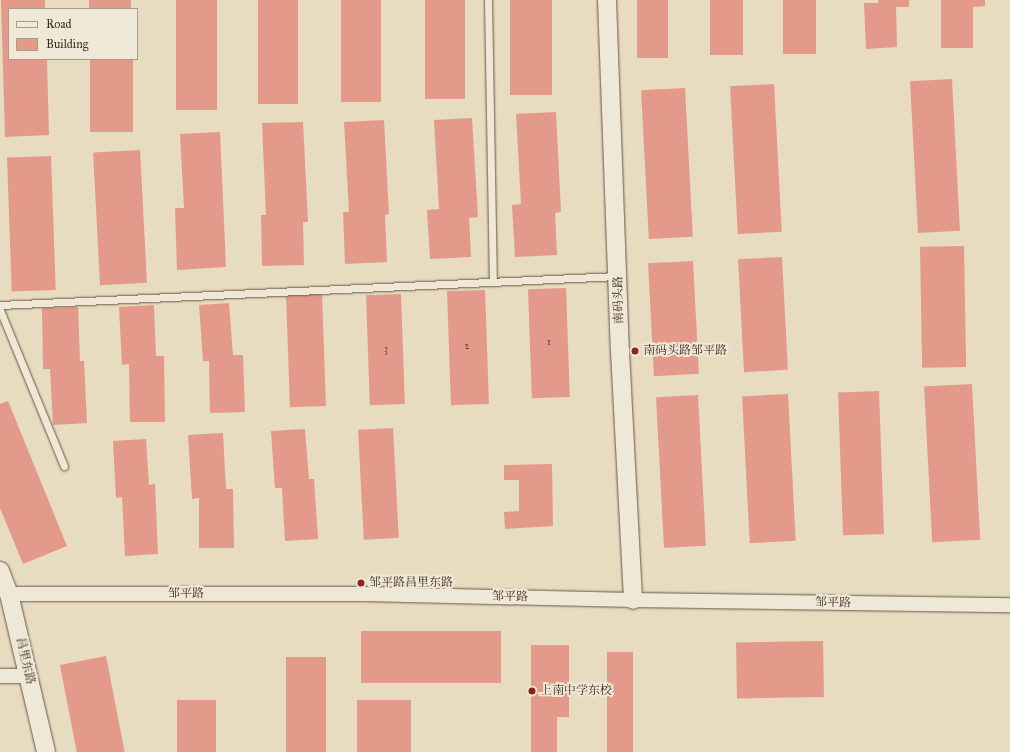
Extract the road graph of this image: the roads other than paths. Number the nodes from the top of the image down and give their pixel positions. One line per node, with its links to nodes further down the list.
1 (488, 0): 4 (lane)
2 (607, 0): 3 (street, 南码头路)
3 (619, 276): 4 (lane); 10 (street, 南码头路)
4 (494, 282): 5 (lane)
5 (0, 305)
6 (0, 310): 7 (lane)
7 (64, 466)
8 (0, 571): 9 (street, 昌里东路)
9 (9, 594): 10 (street, 邹平路); 13 (street, 昌里东路)
10 (633, 600): 11 (street, 邹平路)
11 (1010, 605)
12 (0, 676): 13 (street)
13 (28, 676): 14 (street, 昌里东路)
14 (46, 752)

